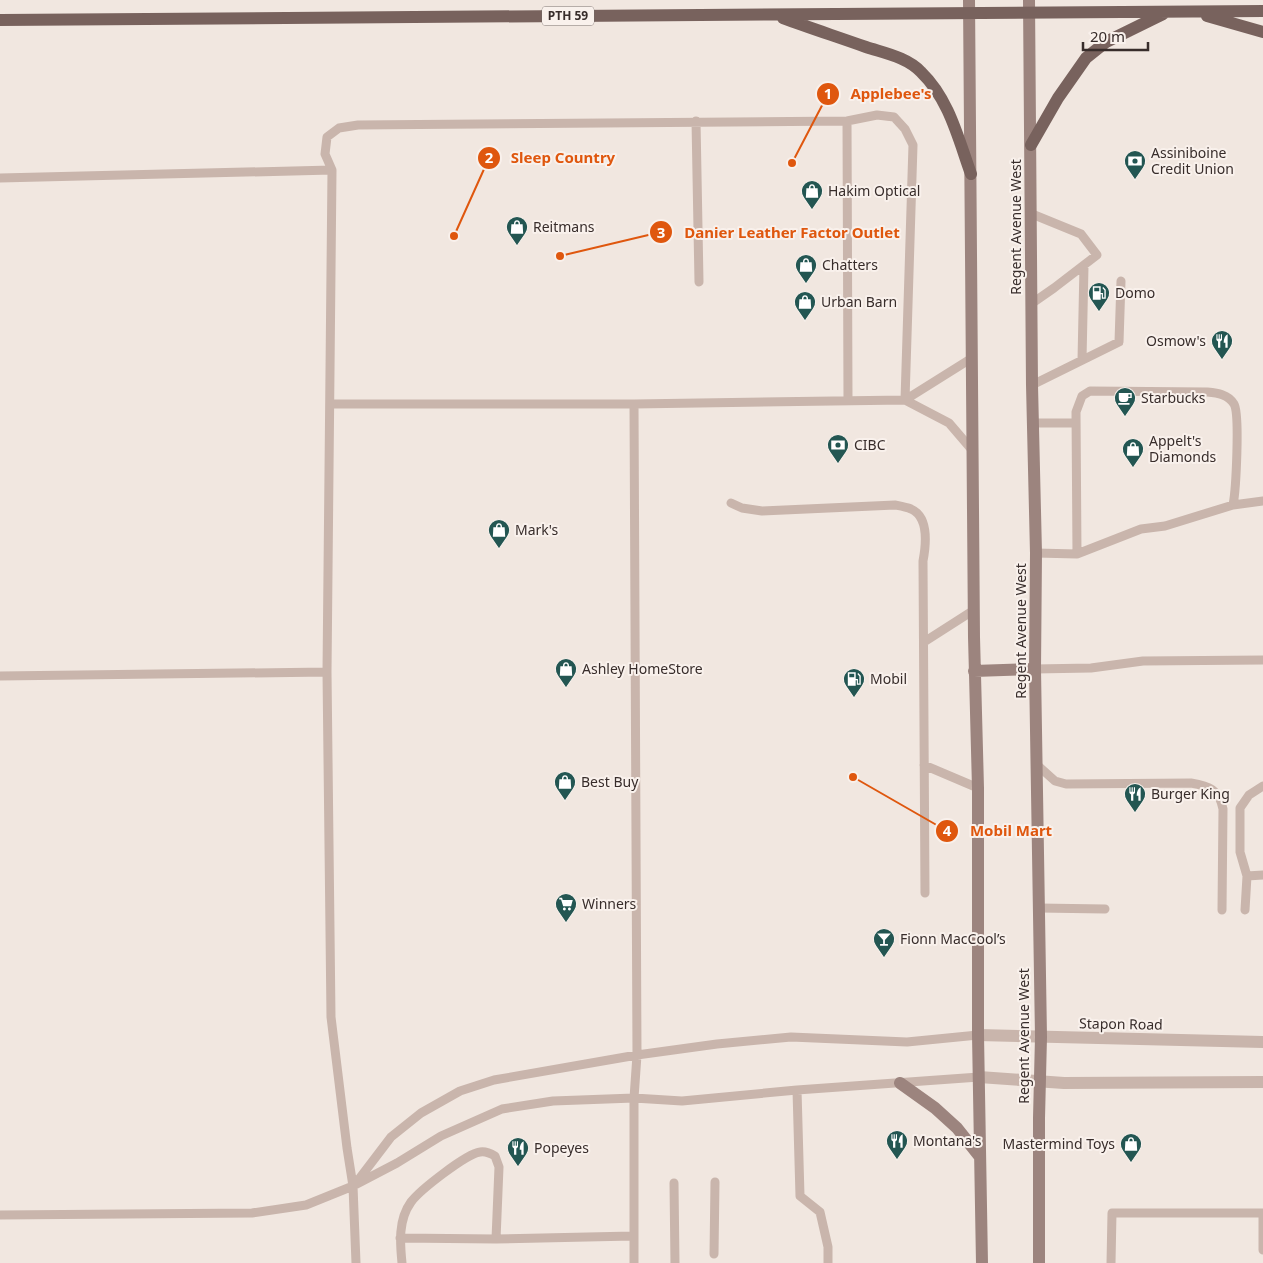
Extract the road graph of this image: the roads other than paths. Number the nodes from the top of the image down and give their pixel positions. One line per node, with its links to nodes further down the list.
1 (969, 0): 6 (main road)
2 (1029, 7): 3 (main road, PTH 59); 6 (main road, PTH 59); 12 (main road, Regent Avenue West)
3 (1166, 12): 4 (main road, PTH 59); 12 (main road)
4 (1192, 12): 5 (main road, PTH 59); 9 (main road)
5 (1263, 12)
6 (969, 13): 7 (main road, PTH 59); 14 (main road)
7 (773, 15): 8 (main road, PTH 59); 14 (main road)
8 (0, 20)
9 (1263, 32)
10 (696, 121): 11 (lane); 13 (lane); 19 (lane)
11 (847, 121): 24 (lane); 25 (lane)
12 (1031, 145): 16 (main road, Regent Avenue West)
13 (332, 170): 15 (lane); 26 (lane)
14 (971, 174): 21 (main road)
15 (0, 178)
16 (1032, 214): 17 (lane); 20 (main road, Regent Avenue West)
17 (1084, 266): 20 (lane); 22 (lane)
18 (1122, 281): 22 (lane)
19 (699, 282)
20 (1032, 304): 23 (main road, Regent Avenue West)
21 (972, 358): 25 (lane); 30 (main road)
22 (1082, 360): 23 (lane)
23 (1032, 385): 28 (main road, Regent Avenue West)
24 (848, 399): 25 (lane); 27 (lane)
25 (905, 400): 30 (lane)
26 (330, 404): 27 (lane); 41 (lane)
27 (634, 404): 57 (lane)
28 (1033, 423): 29 (lane); 34 (main road, Regent Avenue West)
29 (1076, 423): 33 (lane); 35 (lane)
30 (973, 452): 36 (main road)
31 (1263, 501): 33 (lane)
32 (731, 503): 37 (lane)
33 (1233, 505): 35 (lane)
34 (1036, 553): 35 (lane); 39 (main road, Regent Avenue West)
35 (1078, 554)
36 (974, 610): 37 (lane); 40 (main road)
37 (924, 642): 44 (lane)
38 (1263, 660): 39 (lane)
39 (1034, 669): 40 (main road); 43 (main road, Regent Avenue West)
40 (974, 671): 46 (main road)
41 (327, 672): 42 (lane); 67 (lane)
42 (0, 676)
43 (1036, 764): 50 (main road, Regent Avenue West); 52 (lane)
44 (924, 765): 46 (lane); 49 (lane)
45 (1263, 786): 48 (lane)
46 (978, 788): 54 (main road)
47 (1263, 875): 48 (lane)
48 (1247, 876): 53 (lane)
49 (925, 893)
50 (1039, 908): 51 (lane); 55 (main road, Regent Avenue West)
51 (1105, 909)
52 (1222, 910)
53 (1245, 910)
54 (978, 1035): 55 (street, Stapon Road); 57 (lane); 58 (main road)
55 (1041, 1037): 56 (street, Stapon Road); 59 (main road, Regent Avenue West)
56 (1263, 1042)
57 (637, 1055): 63 (lane); 67 (lane)
58 (979, 1077): 59 (street); 61 (lane); 64 (main road)
59 (1040, 1082): 60 (street); 80 (main road, Regent Avenue West)
60 (1263, 1082)
61 (900, 1083): 62 (lane); 64 (main road)
62 (797, 1090): 63 (lane); 78 (lane)
63 (634, 1098): 67 (lane); 69 (lane)
64 (980, 1157): 79 (main road)
65 (715, 1182): 73 (lane)
66 (674, 1183): 77 (lane)
67 (353, 1186): 68 (lane); 74 (lane)
68 (0, 1215)
69 (633, 1236): 71 (lane); 76 (lane)
70 (400, 1238): 71 (lane); 71 (lane); 75 (lane)
71 (496, 1239)
72 (1263, 1250): 81 (lane)
73 (714, 1254)
74 (356, 1263)
75 (402, 1263)
76 (634, 1263)
77 (675, 1263)
78 (828, 1263)
79 (982, 1263)
80 (1039, 1263)
81 (1111, 1263)

